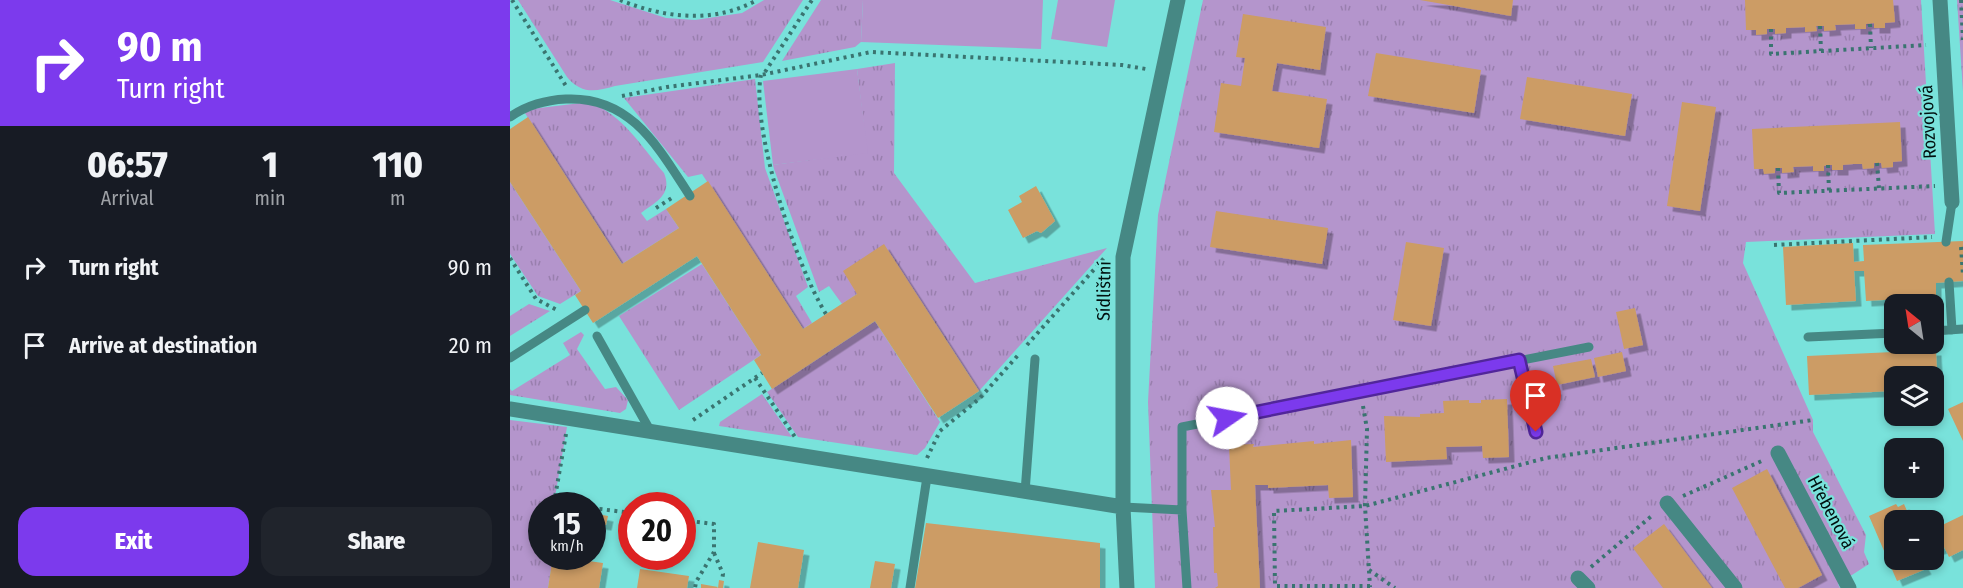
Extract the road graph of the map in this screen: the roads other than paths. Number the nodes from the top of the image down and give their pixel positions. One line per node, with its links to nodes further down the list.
1 (1178, 0): 26 (street, Sídlištní)
2 (1940, 0): 5 (street, Rozvojová)
3 (510, 117): 4 (lane)
4 (688, 192)
5 (1952, 202): 6 (lane, Rozvojová)
6 (1946, 239)
7 (1949, 282): 10 (lane)
8 (585, 310): 16 (lane)
9 (1944, 330): 10 (lane)
10 (1952, 330): 11 (lane)
11 (1963, 330)
12 (1884, 333): 14 (lane)
13 (597, 336): 20 (lane)
14 (1808, 337)
15 (1589, 347): 18 (lane)
16 (510, 358)
17 (1035, 359): 24 (lane)
18 (1519, 360): 21 (lane); 27 (lane)
19 (510, 409): 20 (street)
20 (651, 432): 23 (street)
21 (1536, 432)
22 (1778, 453): 32 (street, Hřebenová)
23 (926, 470): 24 (street); 28 (lane)
24 (1025, 492): 26 (street)
25 (1667, 503): 31 (street)
26 (1123, 507): 27 (lane); 29 (street, Sídlištní)
27 (1182, 510): 30 (lane)
28 (910, 588)
29 (1127, 588)
30 (1187, 588)
31 (1735, 588)
32 (1850, 588)

